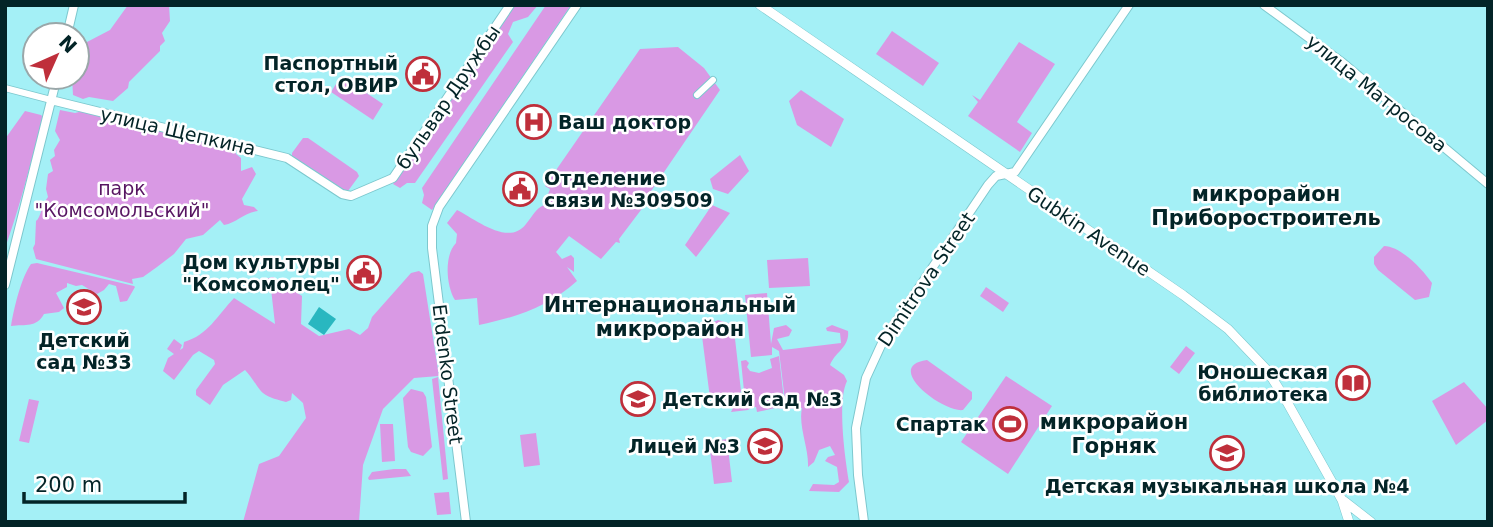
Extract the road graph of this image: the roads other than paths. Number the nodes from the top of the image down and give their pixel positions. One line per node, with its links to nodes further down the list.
1 (510, 5): 13 (main road, бульвар Дружбы)
2 (577, 5): 16 (main road, Erdenko Street)
3 (760, 5): 11 (main road, Gubkin Avenue)
4 (1129, 5): 11 (main road, Dimitrova Street)
5 (1264, 5): 12 (main road, улица Матросова)
6 (713, 80): 9 (street)
7 (5, 88): 10 (street, улица Щепкина)
8 (53, 91): 10 (main road)
9 (697, 95)
10 (51, 100): 13 (main road, улица Щепкина); 14 (main road)
11 (1006, 174): 15 (main road, Gubkin Avenue); 17 (main road, Dimitrova Street)
12 (1488, 184)
13 (342, 194)
14 (5, 285)
15 (1342, 500): 18 (main road, Gubkin Avenue); 19 (main road)
16 (466, 522)
17 (864, 522)
18 (1349, 522)
19 (1370, 522)

